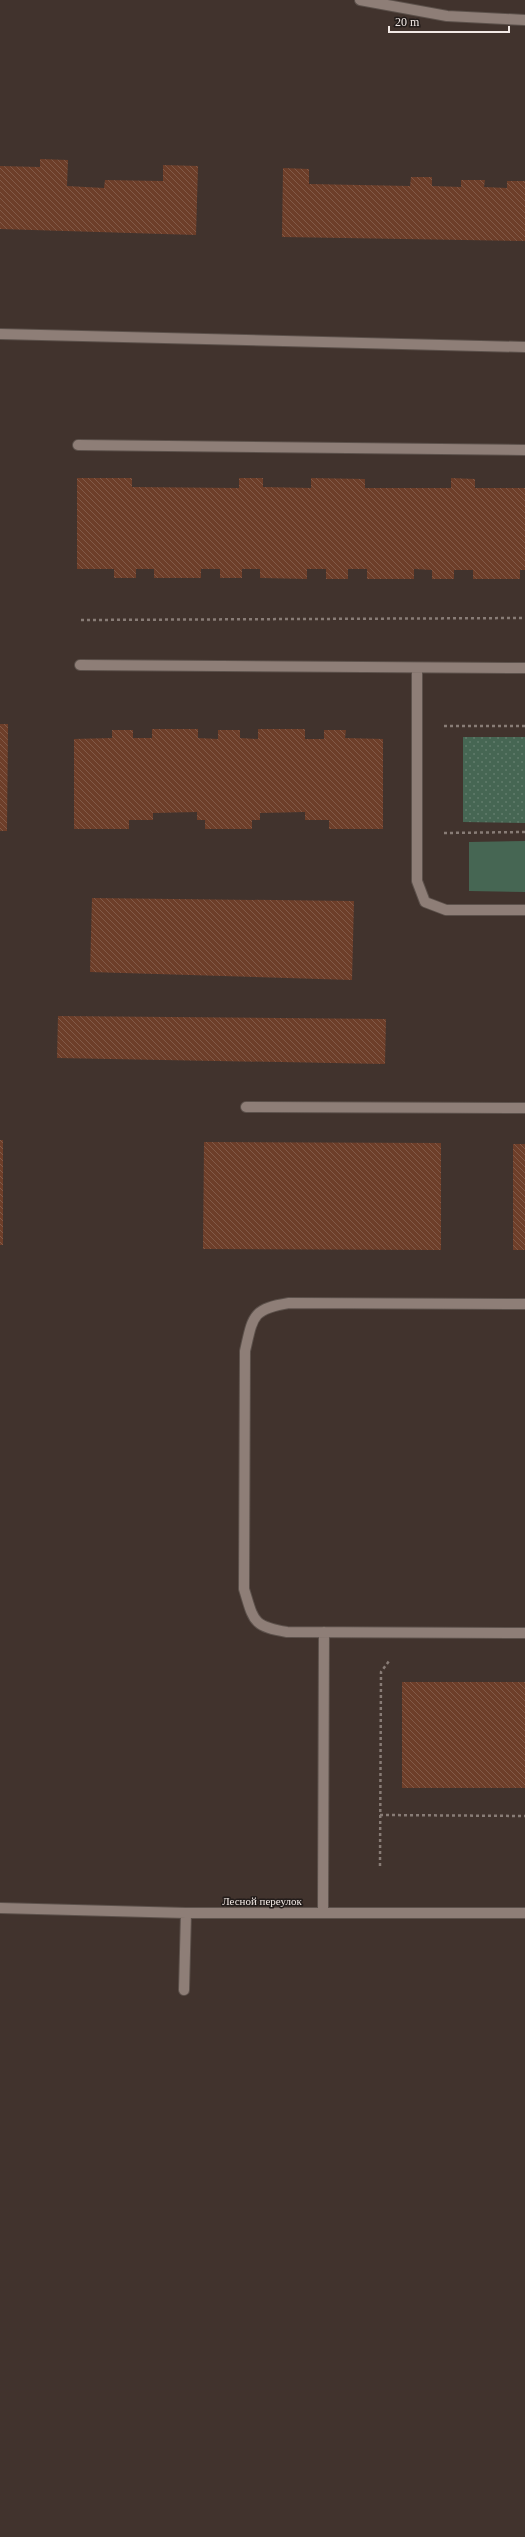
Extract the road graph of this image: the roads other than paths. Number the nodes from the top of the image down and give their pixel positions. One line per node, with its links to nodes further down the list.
1 (360, 0): 2 (street)
2 (525, 20)
3 (0, 334): 4 (street)
4 (525, 347)
5 (78, 445): 6 (street)
6 (525, 450)
7 (80, 665): 8 (street)
8 (417, 668): 9 (street); 10 (street)
9 (525, 668)
10 (525, 910)
11 (246, 1107): 12 (street)
12 (525, 1108)
13 (525, 1304): 14 (street)
14 (324, 1632): 15 (street); 18 (street)
15 (525, 1633)
16 (0, 1908): 17 (street, Лесной переулок)
17 (186, 1913): 18 (street, Лесной переулок); 20 (street)
18 (323, 1913): 19 (street, Лесной переулок)
19 (525, 1913)
20 (184, 1990)

